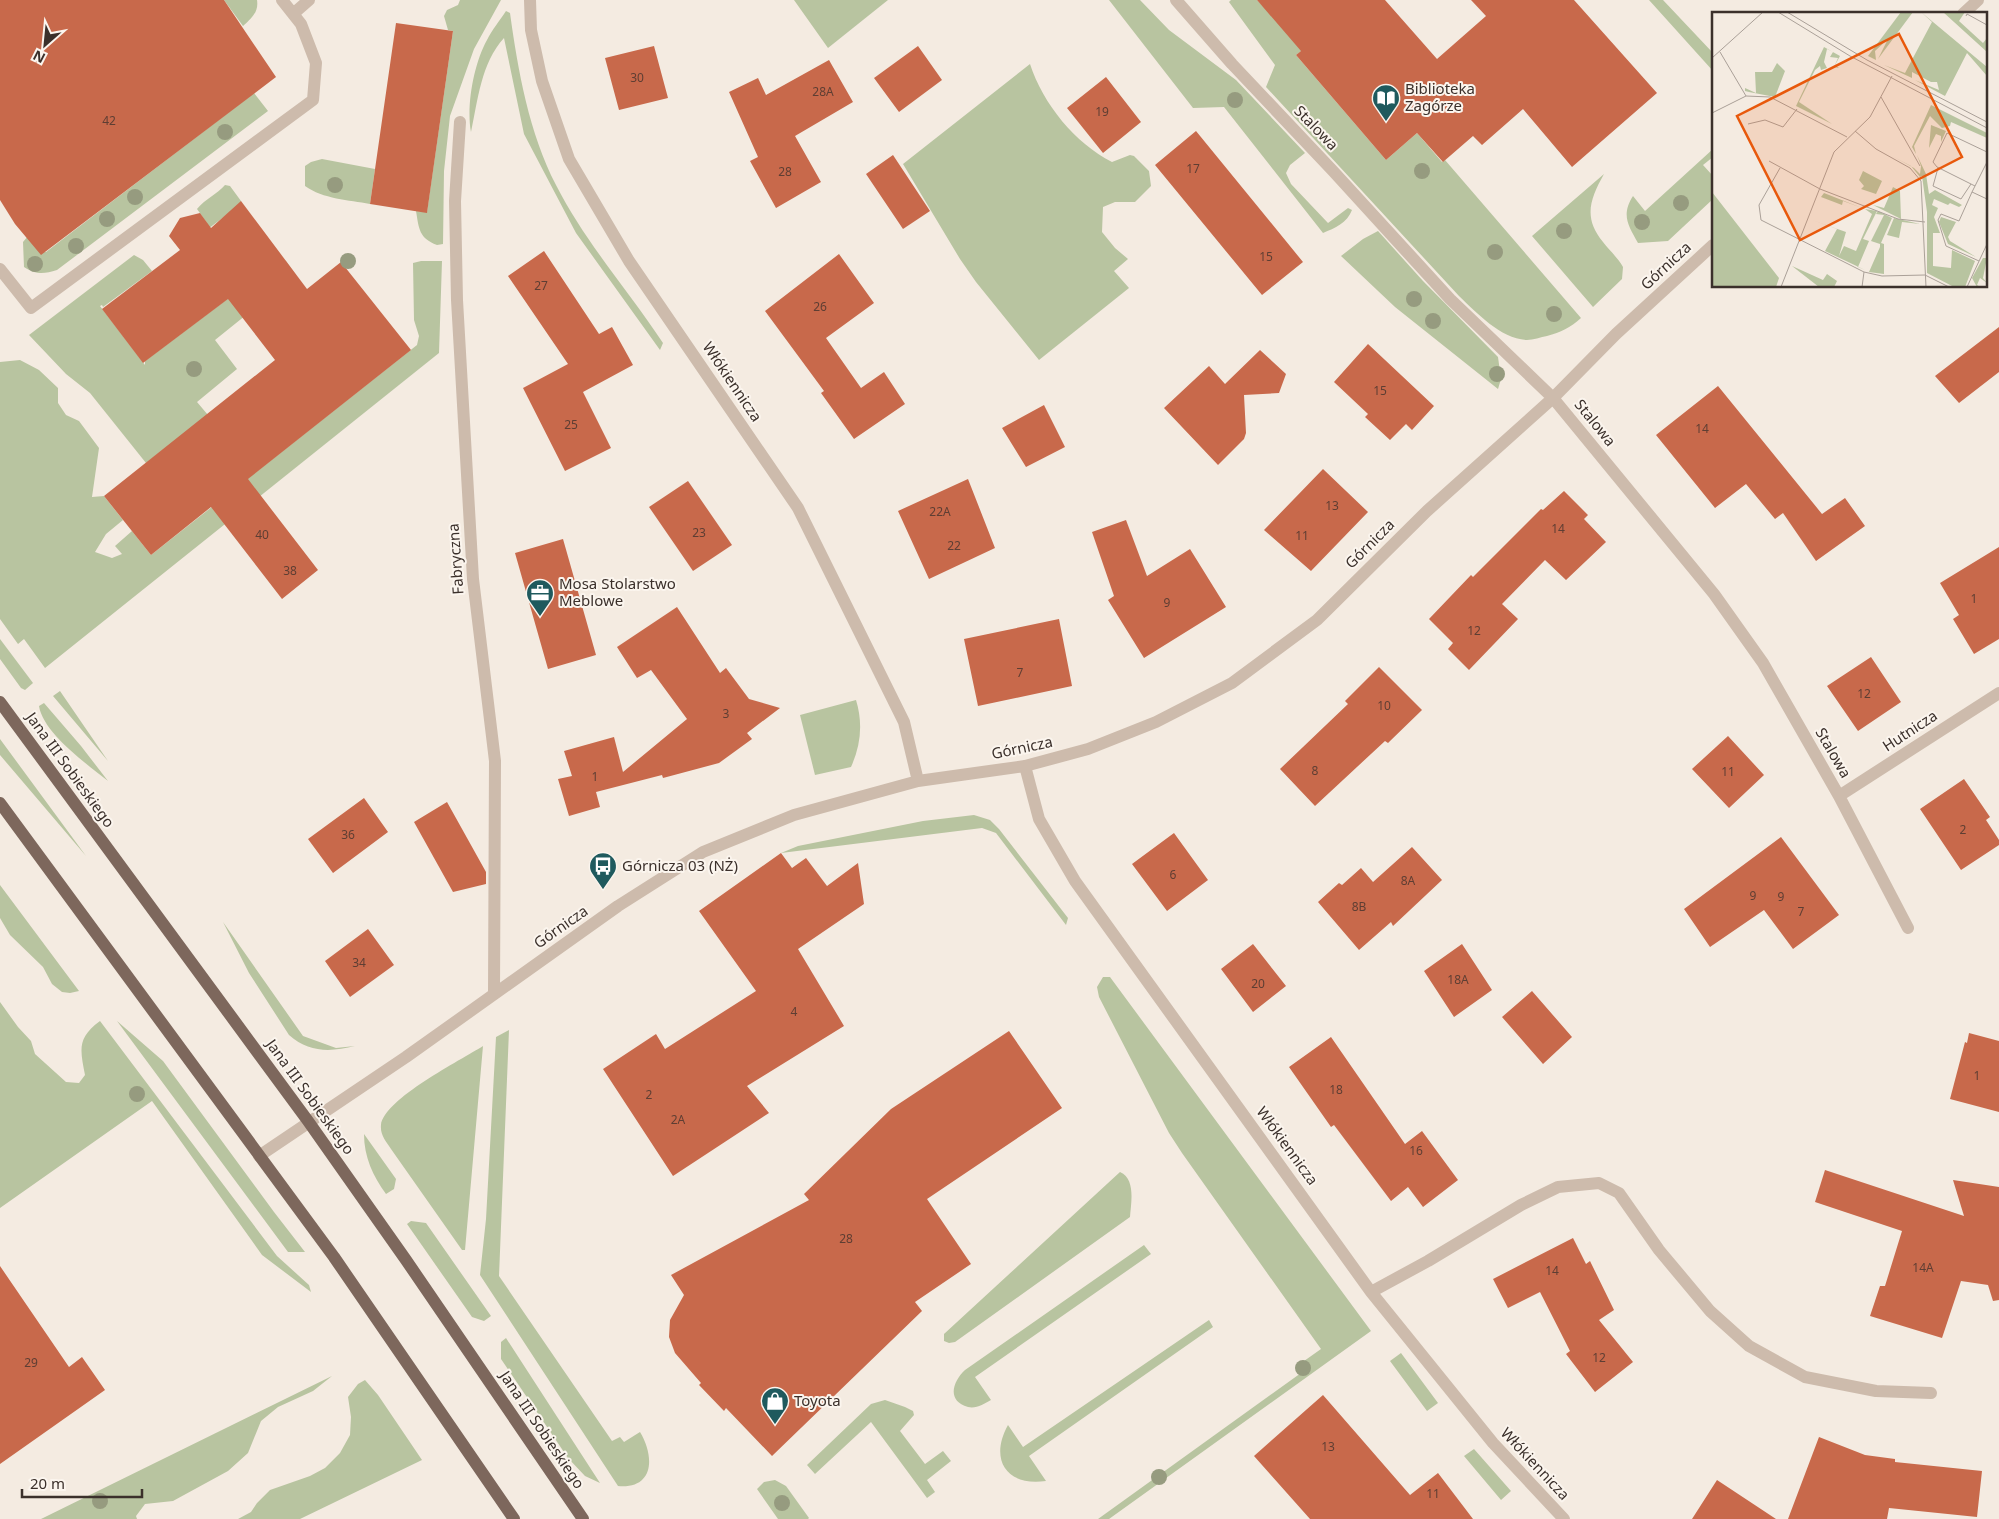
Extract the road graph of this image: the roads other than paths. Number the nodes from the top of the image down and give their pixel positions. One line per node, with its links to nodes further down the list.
1 (282, 0): 7 (street)
2 (309, 0): 7 (street)
3 (530, 0): 15 (street, Włókiennicza)
4 (1176, 0): 11 (street, Stalowa)
5 (1978, 0): 6 (street)
6 (1965, 12)
7 (293, 14): 10 (street)
8 (460, 122): 19 (street, Fabryczna)
9 (1712, 246): 11 (street, Górnicza)
10 (0, 269)
11 (1553, 398): 14 (street, Górnicza); 16 (street, Stalowa)
12 (1999, 693): 16 (street, Hutnicza)
13 (0, 702): 20 (main road, Jana III Sobieskiego)
14 (1025, 766): 15 (street, Górnicza); 22 (street, Włókiennicza)
15 (918, 781): 19 (street, Górnicza)
16 (1839, 796): 18 (street, Stalowa)
17 (0, 802): 21 (main road)
18 (1908, 928)
19 (494, 994): 20 (street, Górnicza)
20 (308, 1121): 21 (street, Górnicza); 25 (main road, Jana III Sobieskiego)
21 (259, 1156): 24 (main road)
22 (1371, 1292): 23 (street); 26 (street, Włókiennicza)
23 (1931, 1393)
24 (514, 1519)
25 (582, 1519)
26 (1564, 1519)

